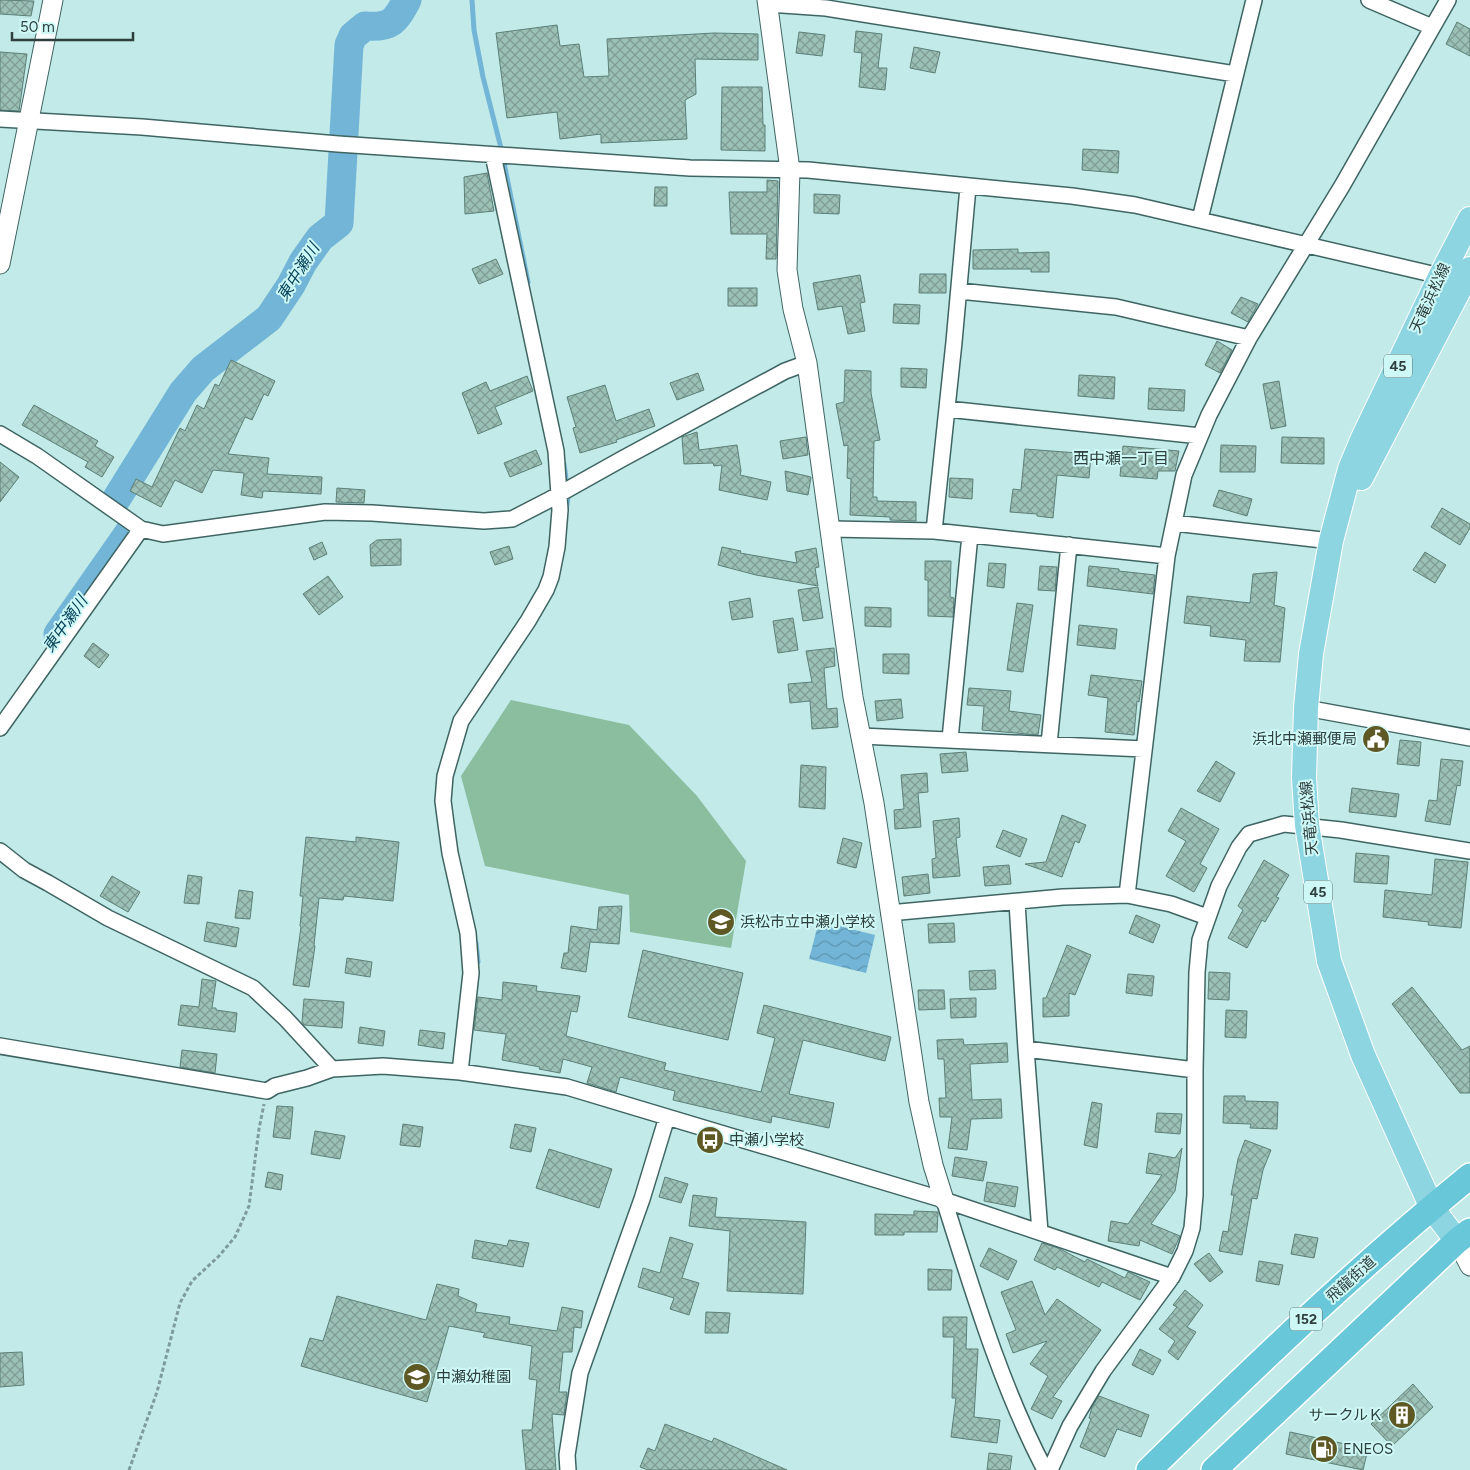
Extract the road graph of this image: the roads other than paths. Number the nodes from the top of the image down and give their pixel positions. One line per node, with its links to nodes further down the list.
1 (52, 0): 9 (street)
2 (1254, 0): 7 (street)
3 (1369, 0): 6 (street)
4 (1448, 0): 6 (street)
5 (768, 2): 7 (street); 11 (street)
6 (1432, 27): 15 (street)
7 (1235, 74): 13 (street)
8 (0, 119): 9 (street)
9 (28, 121): 10 (street); 16 (street)
10 (500, 155): 11 (street); 25 (street)
11 (790, 170): 12 (street); 21 (street)
12 (968, 187): 13 (street); 19 (street)
13 (1200, 219): 15 (street)
14 (1470, 219): 18 (main road, 天竜浜松線 / 45)
15 (1307, 244): 18 (street); 20 (street)
16 (0, 264)
17 (1468, 276): 18 (street); 26 (main road, 天竜浜松線 / 45)
18 (1440, 277): 26 (main road, 天竜浜松線 / 45)
19 (959, 291): 20 (street); 22 (street)
20 (1249, 338): 24 (street)
21 (807, 363): 25 (street); 29 (street)
22 (947, 409): 24 (street); 30 (street)
23 (0, 434): 28 (street)
24 (1200, 436): 27 (street)
25 (560, 494): 28 (street); 53 (street)
26 (1337, 518): 32 (main road, 天竜浜松線 / 45)
27 (1174, 523): 32 (street); 34 (street)
28 (141, 528): 36 (street)
29 (830, 529): 30 (street); 37 (street)
30 (934, 532): 31 (street)
31 (970, 535): 33 (street); 39 (street)
32 (1331, 542): 35 (main road, 天竜浜松線 / 45)
33 (1069, 546): 34 (street); 40 (street)
34 (1166, 556): 41 (street)
35 (1306, 708): 38 (street); 42 (main road, 天竜浜松線 / 45)
36 (0, 728)
37 (861, 736): 39 (street); 47 (street)
38 (1470, 738)
39 (950, 739): 40 (street)
40 (1049, 744): 41 (street)
41 (1144, 749): 45 (street)
42 (1307, 826): 44 (street); 48 (street); 57 (main road, 天竜浜松線 / 45)
43 (0, 851): 51 (street)
44 (1470, 852)
45 (1127, 895): 46 (street); 48 (street)
46 (1017, 902): 47 (street); 50 (street)
47 (889, 913): 56 (street)
48 (1206, 917): 52 (street)
49 (0, 1046): 51 (street)
50 (1026, 1049): 52 (street); 58 (street)
51 (332, 1068): 53 (street)
52 (1195, 1070): 61 (street)
53 (460, 1072): 54 (street)
54 (667, 1118): 56 (street); 62 (street)
55 (1470, 1176): 57 (highway, 飛龍街道 / 152)
56 (944, 1200): 58 (street); 63 (street)
57 (1432, 1208): 59 (main road, 天竜浜松線 / 45); 65 (highway, 飛龍街道 / 152)
58 (1040, 1232): 61 (street)
59 (1464, 1236): 60 (street); 66 (highway)
60 (1470, 1266)
61 (1172, 1277): 64 (street)
62 (568, 1470)
63 (1044, 1470)
64 (1050, 1470)
65 (1149, 1470)
66 (1214, 1470)

